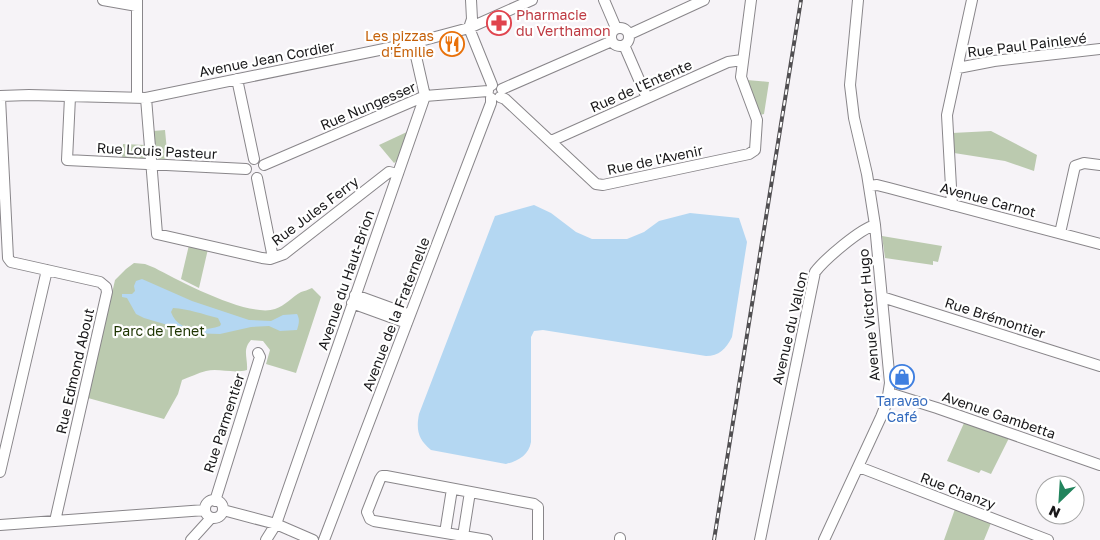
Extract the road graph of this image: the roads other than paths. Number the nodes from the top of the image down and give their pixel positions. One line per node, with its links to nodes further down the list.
1 (103, 0): 9 (street)
2 (471, 0): 10 (street)
3 (532, 0): 10 (street, Avenue Jean Cordier)
4 (604, 0): 11 (street)
5 (704, 0): 12 (street)
6 (751, 0): 17 (street)
7 (858, 0): 34 (street)
8 (972, 0): 18 (street)
9 (137, 3): 24 (street)
10 (469, 28): 14 (street, Avenue Jean Cordier); 20 (street)
11 (616, 28): 12 (street); 13 (street)
12 (630, 34): 15 (street)
13 (612, 41): 15 (street); 20 (street, Rue Nungesser)
14 (413, 44): 19 (street, Avenue Jean Cordier); 21 (street)
15 (624, 45): 25 (street)
16 (1100, 50): 18 (street, Rue Paul Painlevé)
17 (742, 60): 25 (street, Rue de l'Entente); 26 (street, Rue de l'Avenir)
18 (958, 68): 35 (street)
19 (237, 79): 24 (street, Avenue Jean Cordier); 27 (street)
20 (495, 92): 21 (street, Rue Nungesser); 26 (street, Rue de l'Avenir); 43 (street, Avenue de la Fraternelle)
21 (425, 96): 29 (street, Rue Nungesser); 32 (street, Avenue du Haut-Brion)
22 (0, 97): 23 (street, Avenue Jean Cordier); 40 (street, Rue Edmond About)
23 (70, 97): 24 (street, Avenue Jean Cordier); 28 (street, Rue Louis Pasteur)
24 (142, 98): 28 (street)
25 (647, 98): 26 (street, Rue de l'Entente)
26 (551, 141)
27 (254, 159): 29 (street); 31 (street)
28 (152, 164): 31 (street, Rue Louis Pasteur); 39 (street, Rue Jules Ferry)
29 (264, 165): 33 (street)
30 (1100, 165): 37 (street)
31 (246, 169): 33 (street)
32 (398, 174): 39 (street, Rue Jules Ferry); 42 (street, Avenue du Haut-Brion)
33 (257, 178): 39 (street)
34 (869, 186): 35 (street, Avenue Carnot); 36 (street)
35 (952, 205): 37 (street, Avenue Carnot)
36 (875, 225): 41 (street, Avenue Victor Hugo); 65 (street, Avenue du Vallon)
37 (1060, 233): 38 (street, Avenue Carnot)
38 (1100, 244)
39 (273, 258)
40 (47, 270): 49 (street); 55 (street, Rue Edmond About)
41 (882, 297): 45 (street, Rue Brémontier); 46 (street, Avenue Victor Hugo)
42 (354, 299): 43 (street); 57 (street, Avenue du Haut-Brion)
43 (409, 319): 62 (street, Avenue de la Fraternelle)
44 (258, 353): 52 (street, Rue Parmentier)
45 (1100, 366)
46 (889, 393): 47 (street, Avenue Gambetta); 48 (street, Avenue Victor Hugo)
47 (1100, 465)
48 (859, 467): 66 (street, Avenue Victor Hugo); 67 (street, Rue Chanzy)
49 (0, 472)
50 (452, 489): 51 (street); 58 (street); 58 (street)
51 (470, 492): 58 (street); 64 (street)
52 (215, 500): 53 (street); 54 (street)
53 (223, 510): 54 (street); 57 (street)
54 (208, 514): 55 (street); 59 (street)
55 (55, 521): 56 (street)
56 (0, 524)
57 (276, 524): 60 (street, Avenue du Haut-Brion); 61 (street)
58 (454, 536): 63 (street)
59 (191, 540)
60 (266, 540)
61 (313, 540)
62 (324, 540)
63 (487, 540)
64 (538, 540)
65 (760, 540)
66 (824, 540)
67 (1048, 540)

